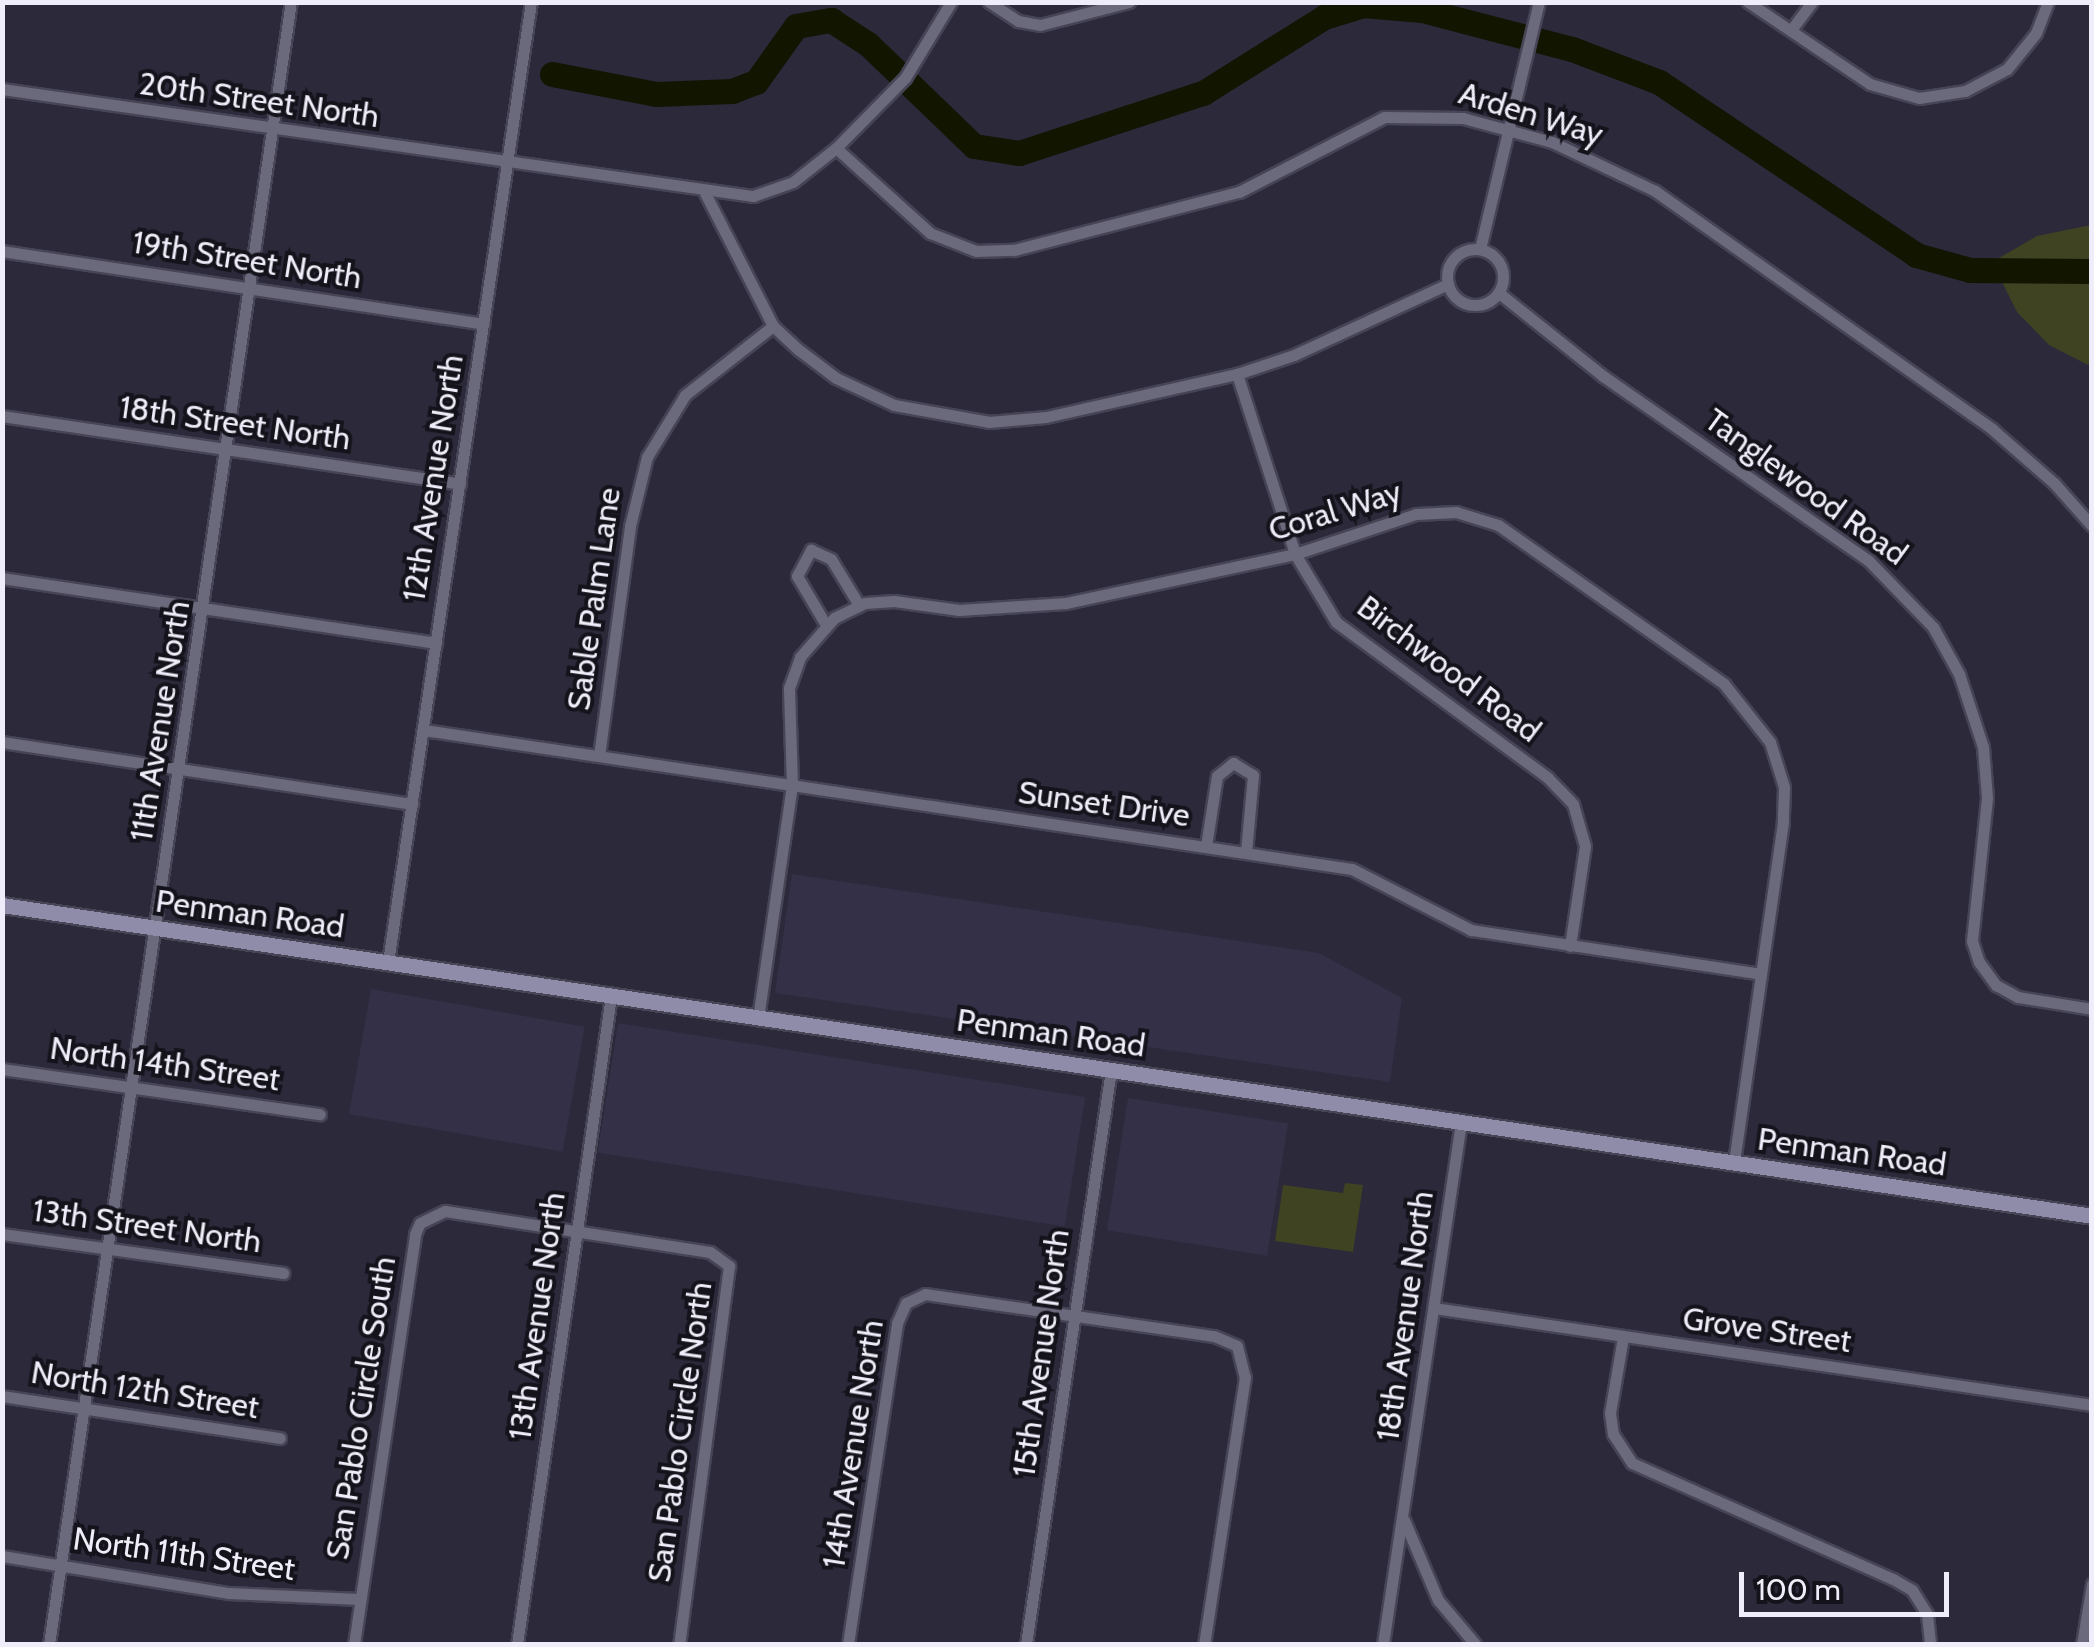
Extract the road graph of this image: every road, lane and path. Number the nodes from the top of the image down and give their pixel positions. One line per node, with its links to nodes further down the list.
1 (291, 2): 13 (street, 11th Avenue North)
2 (950, 2): 14 (street, 20th Street North)
3 (989, 2): 4 (street)
4 (1128, 2)
5 (1539, 2): 12 (street)
6 (1748, 2): 10 (street)
7 (1812, 2): 10 (street)
8 (2048, 2): 10 (street)
9 (527, 3): 15 (street, 12th Avenue North)
10 (1792, 30)
11 (2, 89): 13 (street, 20th Street North)
12 (1508, 129): 14 (street, Arden Way); 17 (street); 28 (street, Arden Way)
13 (274, 131): 15 (street, 20th Street North); 20 (street, 11th Avenue North)
14 (836, 148): 16 (street, 20th Street North)
15 (508, 164): 16 (street, 20th Street North); 22 (street, 12th Avenue North)
16 (705, 193): 23 (street)
17 (1480, 248): 19 (street); 21 (street)
18 (2, 251): 20 (street, 19th Street North)
19 (1448, 284): 21 (street); 24 (street)
20 (253, 288): 22 (street, 19th Street North); 26 (street, 11th Avenue North)
21 (1499, 293): 49 (street, Tanglewood Road)
22 (484, 324): 27 (street, 12th Avenue North)
23 (773, 326): 24 (street); 37 (street, Sable Palm Lane)
24 (1237, 374): 29 (street, Birchwood Road)
25 (2, 416): 26 (street, 18th Street North)
26 (228, 450): 27 (street, 18th Street North); 32 (street, 11th Avenue North)
27 (460, 484): 34 (street, 12th Avenue North)
28 (2092, 526)
29 (1296, 554): 31 (street, Coral Way); 45 (street, Birchwood Road); 47 (street, Coral Way)
30 (2, 578): 32 (street)
31 (859, 606): 33 (street, Coral Way); 33 (street)
32 (205, 608): 34 (street); 38 (street, 11th Avenue North)
33 (826, 624): 39 (street, Coral Way)
34 (436, 643): 35 (street, 12th Avenue North)
35 (424, 730): 37 (street, Sunset Drive); 40 (street, 12th Avenue North)
36 (2, 742): 38 (street)
37 (599, 756): 39 (street, Sunset Drive)
38 (180, 768): 40 (street); 44 (street, 11th Avenue North)
39 (792, 785): 41 (street, Sunset Drive); 50 (street, Coral Way)
40 (412, 804): 46 (street, 12th Avenue North)
41 (1206, 846): 42 (street, Sunset Drive); 42 (street)
42 (1246, 852): 45 (street, Sunset Drive)
43 (2, 905): 44 (street, Penman Road)
44 (158, 928): 46 (street, Penman Road); 53 (street, 11th Avenue North)
45 (1570, 946): 47 (street, Sunset Drive)
46 (388, 962): 48 (street, Penman Road)
47 (1762, 974): 56 (street, Coral Way)
48 (611, 996): 50 (street, Penman Road); 58 (street, 13th Avenue North)
49 (2092, 1009)
50 (758, 1018): 52 (street, Penman Road)
51 (2, 1069): 53 (street, North 14th Street)
52 (1111, 1070): 55 (street, Penman Road); 63 (street, 15th Avenue North)
53 (133, 1088): 54 (street, North 14th Street); 60 (street, 11th Avenue North)
54 (320, 1114)
55 (1461, 1122): 56 (street, Penman Road); 62 (street, 18th Avenue North)
56 (1734, 1163): 57 (street, Penman Road)
57 (2092, 1216)
58 (576, 1232): 73 (street, San Pablo Circle South); 76 (street, 13th Avenue North); 77 (street, San Pablo Circle North)
59 (2, 1234): 60 (street, 13th Street North)
60 (108, 1248): 61 (street, 13th Street North); 67 (street, 11th Avenue North)
61 (283, 1273)
62 (1434, 1308): 64 (street, Grove Street); 69 (street, 18th Avenue North)
63 (1074, 1315): 78 (street, 14th Avenue North); 79 (street, 15th Avenue North); 80 (street)
64 (1622, 1337): 66 (street, Grove Street); 83 (street)
65 (2, 1396): 67 (street, North 12th Street)
66 (2092, 1405)
67 (88, 1407): 68 (street, North 12th Street); 71 (street, 11th Avenue North)
68 (280, 1438)
69 (1403, 1518): 81 (street, 18th Avenue North); 82 (street)
70 (2, 1556): 71 (street, North 11th Street)
71 (63, 1565): 73 (street, North 11th Street); 74 (street, 11th Avenue North)
72 (2092, 1584): 84 (street)
73 (360, 1599): 75 (street, San Pablo Circle South)
74 (50, 1644)
75 (354, 1644)
76 (517, 1644)
77 (679, 1644)
78 (848, 1644)
79 (1026, 1644)
80 (1204, 1644)
81 (1383, 1644)
82 (1476, 1644)
83 (1930, 1644)
84 (2082, 1644)

